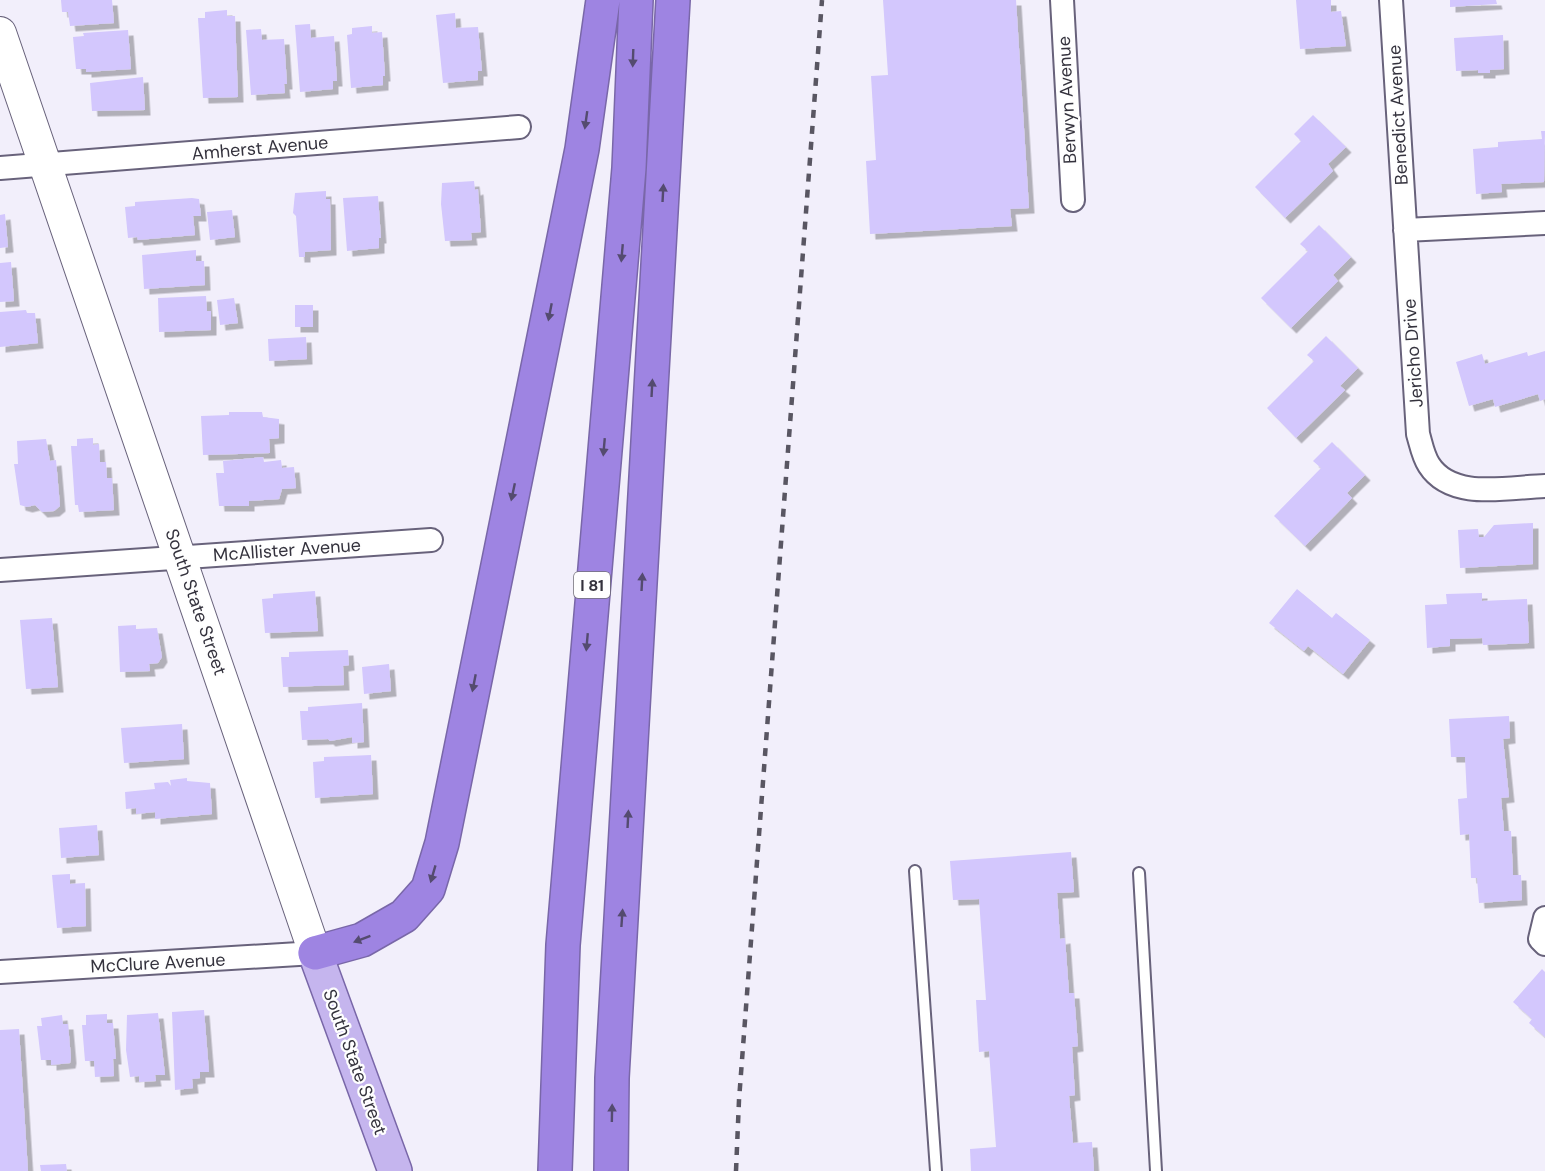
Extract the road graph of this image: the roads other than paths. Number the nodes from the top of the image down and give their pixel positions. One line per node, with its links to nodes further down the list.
1 (603, 0): 21 (highway, one-way to 21)
2 (636, 0): 24 (highway, I 81, one-way to 24)
3 (674, 0): 25 (highway, one-way to 3)
4 (1062, 0): 10 (street, Berwyn Avenue)
5 (1392, 0): 12 (street, Benedict Avenue)
6 (0, 33): 8 (street, South State Street)
7 (519, 127): 8 (street, Amherst Avenue)
8 (46, 165): 9 (street, Amherst Avenue); 15 (street, South State Street)
9 (0, 168)
10 (1073, 200)
11 (1545, 223): 12 (street)
12 (1405, 230): 13 (street, Jericho Drive)
13 (1545, 486)
14 (431, 540): 15 (street, McAllister Avenue)
15 (181, 557): 16 (street, McAllister Avenue); 21 (street, South State Street)
16 (0, 570)
17 (915, 871): 26 (lane)
18 (1139, 873): 27 (lane)
19 (1545, 918): 20 (street)
20 (1545, 944)
21 (315, 954): 22 (street, McClure Avenue); 23 (main road, South State Street)
22 (0, 972)
23 (395, 1171)
24 (555, 1171)
25 (611, 1171)
26 (936, 1171)
27 (1156, 1171)

